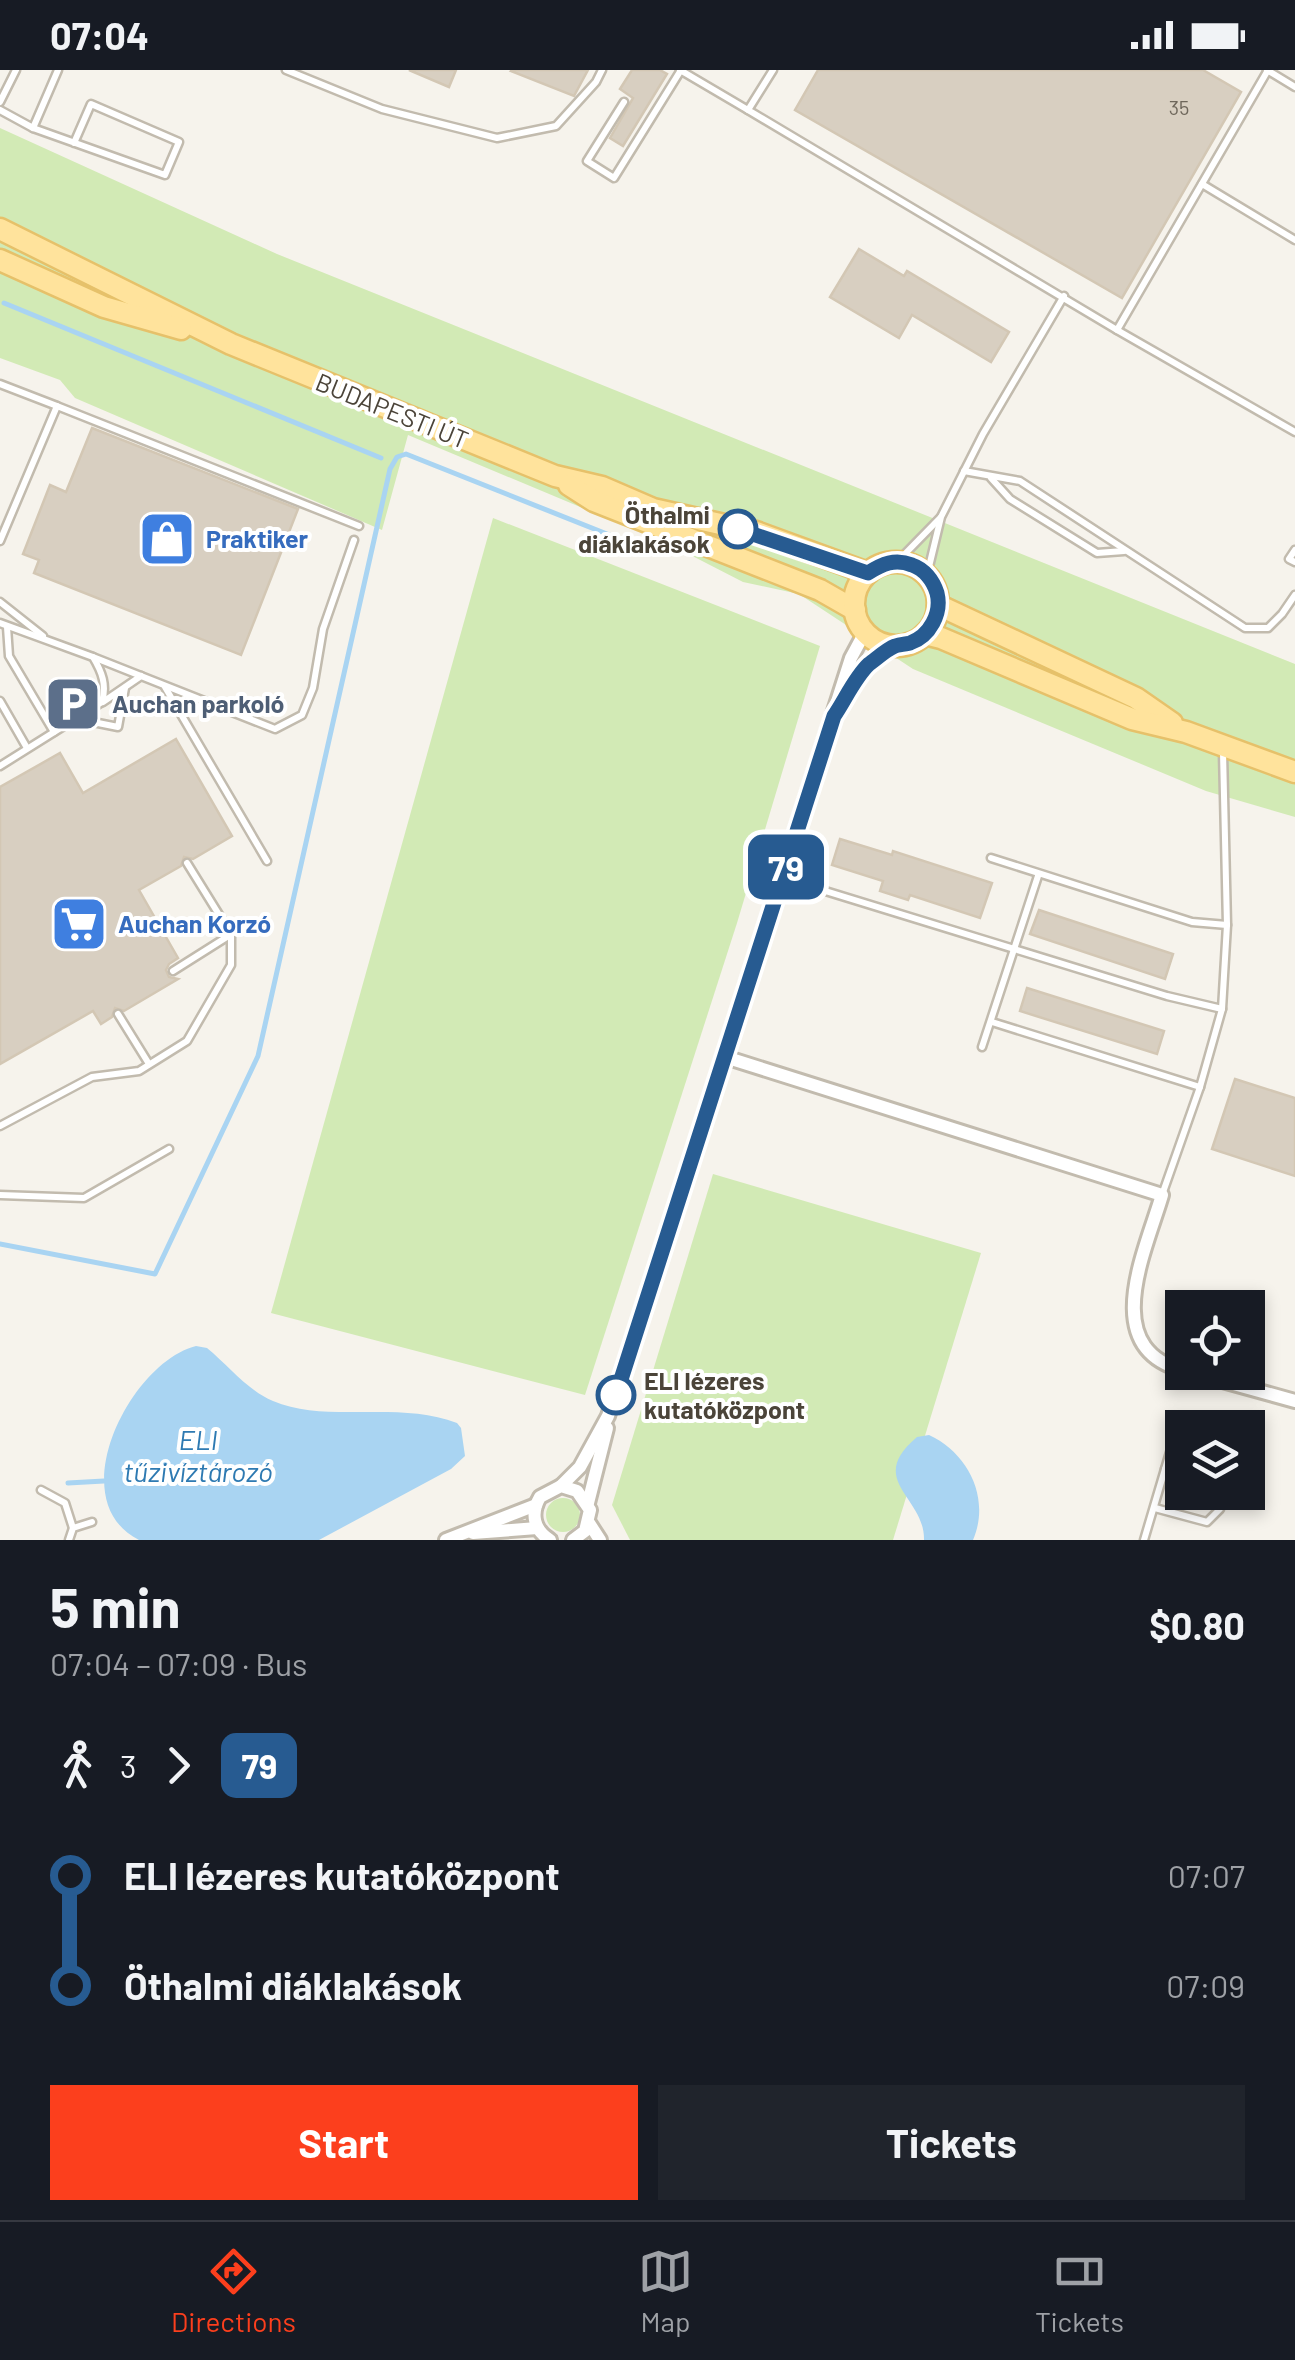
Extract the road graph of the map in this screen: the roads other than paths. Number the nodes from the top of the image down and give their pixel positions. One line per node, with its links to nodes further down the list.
1 (16, 70): 9 (lane)
2 (58, 70): 13 (lane)
3 (286, 70): 4 (lane)
4 (602, 70)
5 (680, 70): 10 (lane); 12 (lane)
6 (773, 70): 12 (lane)
7 (1267, 70): 8 (lane); 15 (lane)
8 (1295, 87)
9 (0, 102)
10 (624, 102)
11 (0, 110): 13 (lane)
12 (748, 110): 19 (lane)
13 (33, 128): 14 (lane)
14 (74, 144): 14 (lane)
15 (1202, 184): 17 (lane); 20 (lane)
16 (0, 230): 21 (main road, BUDAPESTI ÚT)
17 (1295, 240)
18 (0, 260): 21 (main road, BUDAPESTI ÚT)
19 (1064, 296): 20 (lane); 25 (lane)
20 (1117, 330): 24 (lane)
21 (231, 344): 26 (main road, BUDAPESTI ÚT)
22 (0, 384): 23 (lane)
23 (57, 406): 29 (lane); 31 (lane)
24 (1295, 432)
25 (964, 471): 27 (lane); 28 (lane)
26 (554, 476): 36 (main road, BUDAPESTI ÚT); 41 (main road, BUDAPESTI ÚT)
27 (991, 477): 33 (lane); 33 (lane)
28 (941, 517): 34 (lane); 37 (lane)
29 (360, 526)
30 (354, 540): 49 (lane)
31 (0, 541)
32 (1295, 550): 35 (lane)
33 (1126, 551): 38 (lane)
34 (898, 562): 36 (main road); 37 (main road)
35 (1295, 562)
36 (868, 573): 41 (main road)
37 (927, 575): 40 (main road)
38 (1295, 595)
39 (0, 602): 45 (lane)
40 (938, 605): 44 (main road); 56 (main road)
41 (854, 610): 43 (main road)
42 (3, 625): 45 (lane); 55 (lane)
43 (865, 632): 46 (main road); 54 (street)
44 (925, 634): 46 (main road); 56 (main road)
45 (48, 640): 47 (lane)
46 (895, 646): 54 (street)
47 (93, 657): 48 (lane); 52 (lane)
48 (140, 676): 49 (lane); 50 (lane)
49 (165, 686): 62 (lane)
50 (125, 688): 52 (lane); 53 (lane)
51 (0, 701): 58 (lane)
52 (102, 702): 53 (lane)
53 (84, 714): 55 (lane)
54 (834, 716): 65 (street)
55 (54, 732): 58 (lane)
56 (1186, 732): 57 (main road)
57 (1222, 746): 60 (main road); 66 (lane)
58 (28, 748): 59 (lane)
59 (1, 764)
60 (1295, 772)
61 (991, 858): 64 (lane)
62 (266, 860)
63 (187, 863): 67 (lane)
64 (1038, 876): 66 (lane); 68 (lane)
65 (782, 878): 68 (lane); 74 (street)
66 (1227, 925): 70 (lane)
67 (231, 934): 69 (lane); 75 (lane)
68 (1015, 948): 70 (lane); 72 (lane)
69 (173, 971)
70 (1222, 1009): 76 (lane)
71 (118, 1014): 75 (lane)
72 (992, 1022): 73 (lane); 76 (lane)
73 (982, 1047)
74 (725, 1057): 80 (street); 84 (street)
75 (149, 1064): 77 (lane)
76 (1200, 1087): 80 (lane)
77 (0, 1126)
78 (169, 1150): 79 (lane)
79 (0, 1194)
80 (1162, 1195): 81 (street)
81 (1165, 1363)
82 (1255, 1390): 83 (street)
83 (1295, 1401)
84 (608, 1416): 86 (street); 88 (street)
85 (1165, 1473): 90 (lane)
86 (561, 1486): 88 (street); 89 (street)
87 (41, 1490): 94 (lane)
88 (588, 1503): 93 (street)
89 (536, 1504): 95 (street); 96 (street)
90 (1155, 1508): 91 (lane); 101 (lane)
91 (1219, 1510)
92 (92, 1522): 94 (lane)
93 (589, 1523): 99 (street); 100 (street)
94 (73, 1528): 97 (lane)
95 (537, 1528): 96 (street); 98 (street)
96 (451, 1538)
97 (69, 1540)
98 (550, 1540)
99 (573, 1540)
100 (600, 1540)
101 (1144, 1540)

